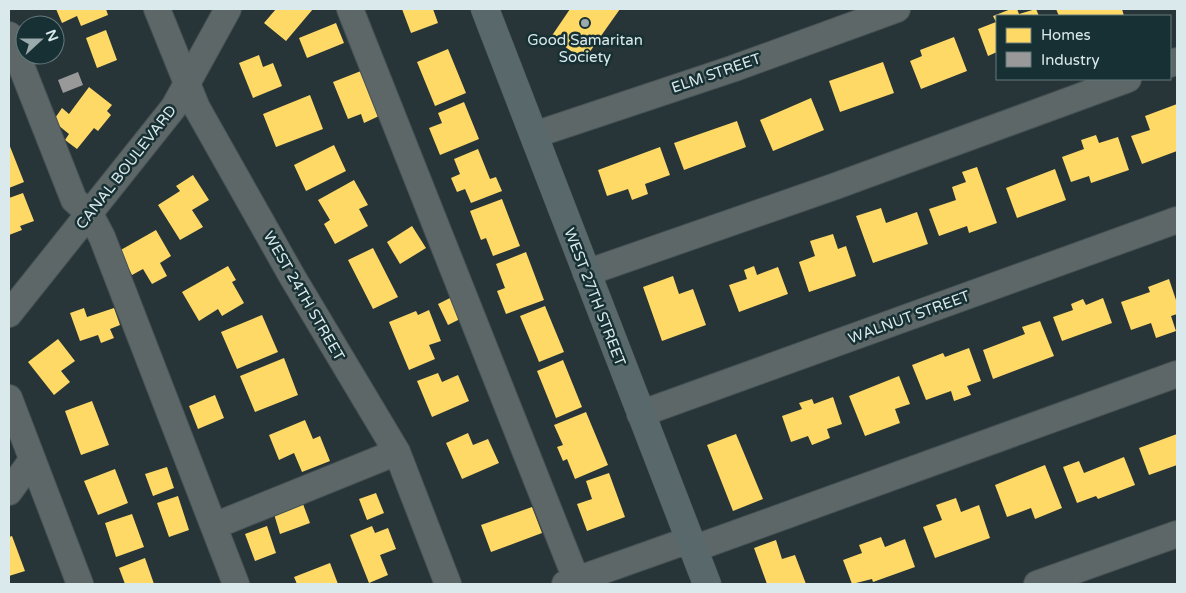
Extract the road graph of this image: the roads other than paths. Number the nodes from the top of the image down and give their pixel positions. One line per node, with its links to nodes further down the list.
1 (157, 9): 8 (street, WEST 24TH STREET)
2 (228, 9): 8 (street, CANAL BOULEVARD)
3 (350, 9): 23 (street)
4 (485, 9): 9 (main road, WEST 27TH STREET)
5 (897, 9): 9 (street, ELM STREET)
6 (9, 35): 10 (street)
7 (1125, 80): 12 (street)
8 (186, 85): 10 (street, CANAL BOULEVARD); 17 (street, WEST 24TH STREET)
9 (534, 135): 12 (main road, WEST 27TH STREET)
10 (90, 214): 13 (street, CANAL BOULEVARD); 20 (street)
11 (1177, 220): 16 (street, WALNUT STREET)
12 (586, 273): 16 (main road, WEST 27TH STREET)
13 (9, 314)
14 (1177, 374): 22 (street)
15 (9, 398): 18 (street)
16 (640, 414): 22 (main road, WEST 27TH STREET)
17 (396, 452): 20 (street); 26 (street, WEST 24TH STREET)
18 (32, 460): 19 (street); 24 (street)
19 (9, 492)
20 (214, 526): 25 (street)
21 (1177, 534): 28 (street)
22 (691, 544): 23 (street); 27 (main road, WEST 27TH STREET)
23 (573, 583)
24 (80, 584)
25 (236, 584)
26 (448, 584)
27 (706, 584)
28 (1037, 584)

